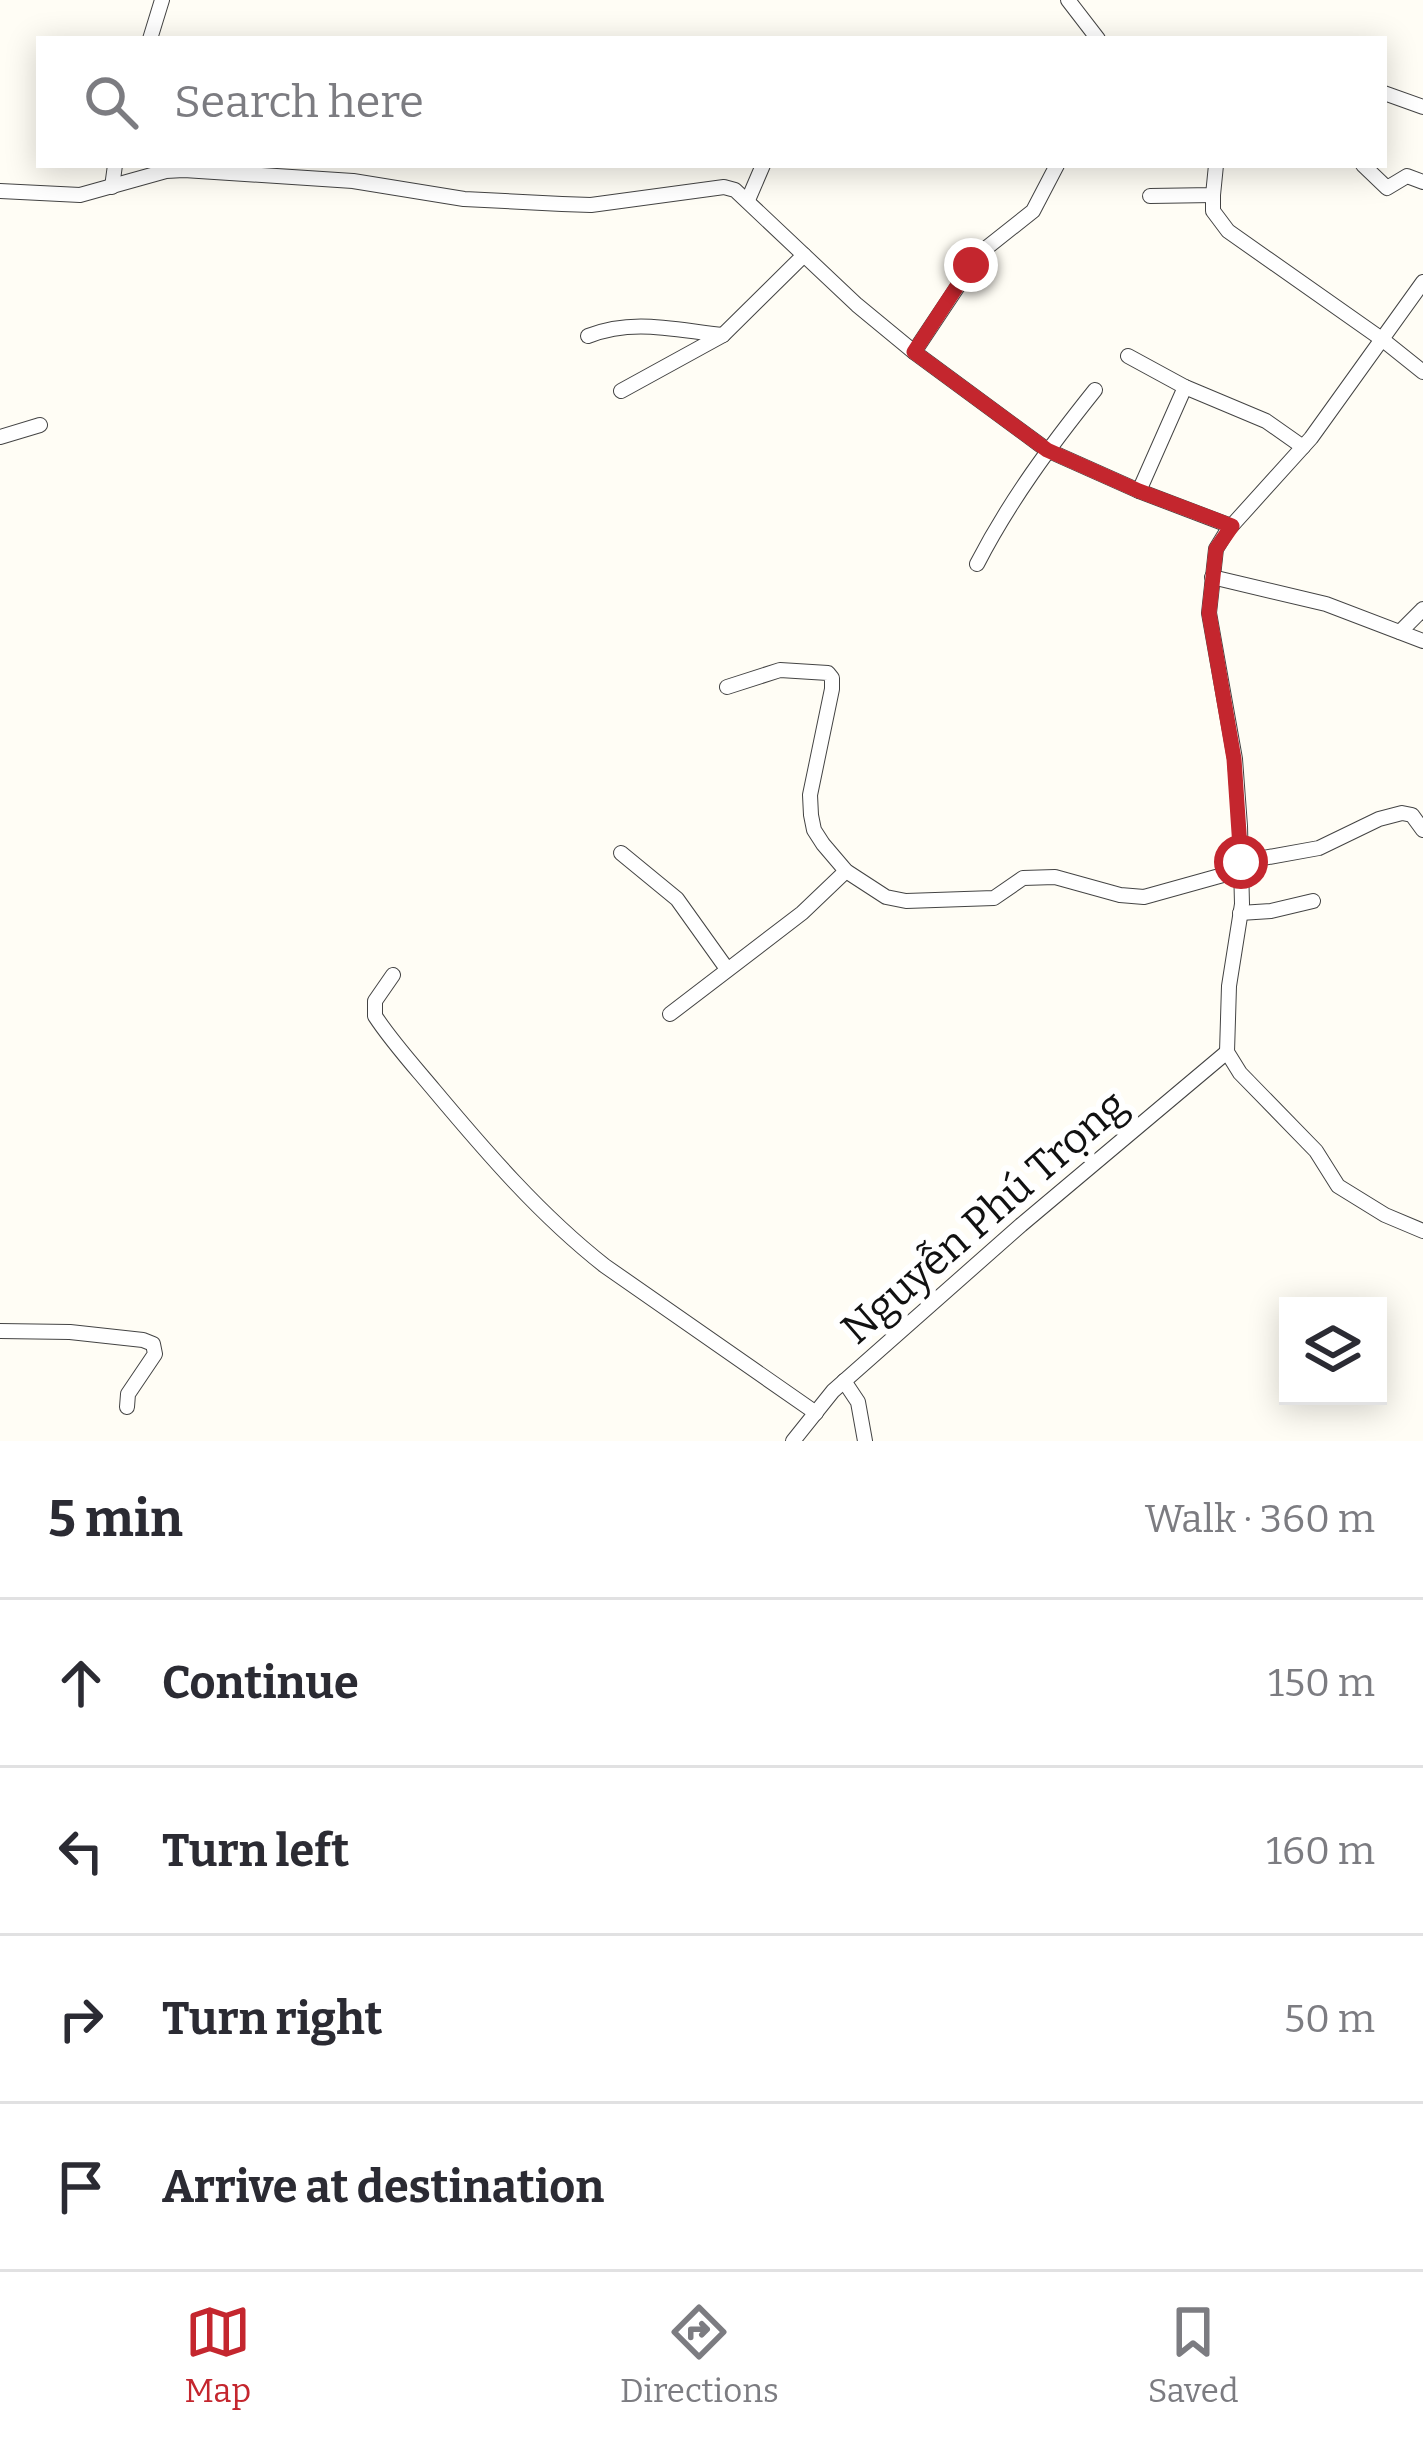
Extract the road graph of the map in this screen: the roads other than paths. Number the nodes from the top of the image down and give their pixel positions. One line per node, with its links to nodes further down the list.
1 (162, 0): 3 (street)
2 (1068, 0): 4 (street)
3 (151, 36)
4 (1096, 36)
5 (1387, 94): 6 (street)
6 (1423, 107)
7 (115, 168): 13 (street)
8 (762, 168): 17 (street)
9 (1055, 168): 23 (street)
10 (1216, 168): 15 (street)
11 (1366, 168): 12 (street)
12 (1423, 182)
13 (112, 187): 14 (street); 17 (street)
14 (0, 191)
15 (1213, 195): 16 (street); 22 (street)
16 (1150, 196)
17 (748, 200): 18 (street)
18 (804, 256): 20 (street); 23 (street)
19 (1423, 282): 22 (street)
20 (723, 335): 21 (street); 28 (street)
21 (588, 337)
22 (1383, 340): 25 (street); 31 (street)
23 (914, 352): 32 (street)
24 (1128, 356): 26 (street)
25 (1423, 372)
26 (1185, 387): 31 (street); 33 (street)
27 (1095, 390): 32 (street)
28 (621, 391)
29 (40, 425): 30 (street)
30 (0, 437)
31 (1303, 447): 34 (street)
32 (1047, 450): 33 (street); 35 (street)
33 (1139, 491): 34 (street)
34 (1232, 526): 36 (street)
35 (977, 564)
36 (1212, 577): 38 (street); 43 (street)
37 (1423, 610): 38 (street)
38 (1400, 632): 39 (street)
39 (1423, 641)
40 (728, 687): 44 (street)
41 (1423, 830): 43 (street)
42 (621, 853): 47 (street)
43 (1241, 866): 44 (street); 46 (street)
44 (846, 872): 47 (street)
45 (1313, 901): 46 (street)
46 (1240, 913): 50 (street)
47 (727, 969): 49 (street)
48 (393, 975): 55 (street)
49 (670, 1014)
50 (1227, 1052): 51 (street); 53 (street, Nguyễn Phú Trọng)
51 (1423, 1231)
52 (0, 1331): 54 (street)
53 (844, 1381): 55 (street, Nguyễn Phú Trọng); 57 (street)
54 (127, 1407)
55 (816, 1413): 56 (street, Nguyễn Phú Trọng)
56 (793, 1441)
57 (865, 1441)

